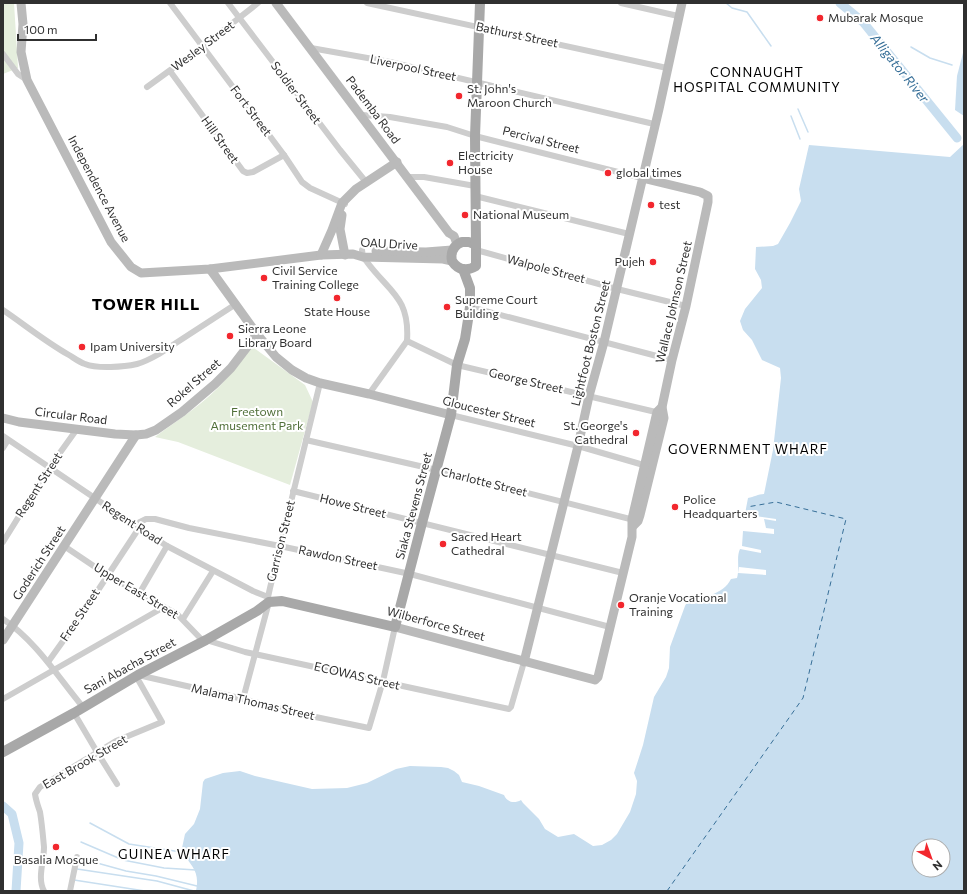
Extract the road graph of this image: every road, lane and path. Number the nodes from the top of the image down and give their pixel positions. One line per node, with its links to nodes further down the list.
1 (21, 3): 18 (main road)
2 (170, 3): 13 (street, Fort Street)
3 (228, 3): 11 (street, Soldier Street)
4 (258, 3): 11 (street, Wesley Street)
5 (276, 3): 14 (main road, Pademba Road)
6 (367, 3): 12 (street, Bathurst Street)
7 (480, 3): 12 (main road)
8 (621, 3): 10 (street)
9 (682, 3): 10 (main road, Lightfoot Boston Street)
10 (678, 16): 16 (main road, Lightfoot Boston Street)
11 (239, 18): 13 (street, Wesley Street); 28 (street, Soldier Street)
12 (479, 26): 16 (street, Bathurst Street); 19 (main road)
13 (202, 47): 17 (street, Wesley Street); 24 (street, Fort Street)
14 (311, 48): 19 (street, Liverpool Street); 21 (main road, Pademba Road)
15 (3, 54): 18 (street, Independence Avenue)
16 (667, 68): 22 (main road, Lightfoot Boston Street)
17 (170, 71): 20 (street, Wesley Street); 24 (street, Hill Street)
18 (27, 80): 40 (main road, Independence Avenue)
19 (476, 81): 22 (street, Liverpool Street); 23 (main road)
20 (147, 87)
21 (362, 115): 23 (street, Percival Street); 25 (main road, Pademba Road)
22 (654, 124): 27 (main road, Lightfoot Boston Street)
23 (475, 136): 27 (street, Percival Street); 29 (main road)
24 (284, 155): 30 (street, Fort Street)
25 (397, 162): 26 (main road, Pademba Road); 28 (main road)
26 (408, 177): 29 (street); 34 (main road, Pademba Road)
27 (642, 178): 31 (main road, Percival Street); 33 (main road, Lightfoot Boston Street)
28 (366, 182): 30 (main road)
29 (475, 191): 32 (main road); 33 (street)
30 (344, 202): 36 (main road); 37 (main road)
31 (708, 202): 45 (main road, Wallace Johnson Street)
32 (476, 221): 34 (main road); 35 (main road)
33 (629, 234): 43 (main road, Lightfoot Boston Street)
34 (459, 244): 35 (main road); 36 (main road, OAU Drive); 38 (main road)
35 (476, 248): 39 (main road); 43 (street, Walpole Street)
36 (356, 254): 37 (main road, Independence Avenue); 38 (main road, OAU Drive); 49 (street)
37 (321, 255): 40 (main road, Independence Avenue)
38 (452, 261): 41 (main road)
39 (476, 266): 41 (main road); 42 (main road, Siaka Stevens Street)
40 (210, 269): 44 (main road, Gloucester Street)
41 (463, 270): 42 (main road, Siaka Stevens Street)
42 (470, 288): 46 (main road, Siaka Stevens Street)
43 (617, 289): 45 (street, Walpole Street); 50 (main road, Lightfoot Boston Street)
44 (236, 304): 47 (street); 48 (main road, Gloucester Street)
45 (686, 306): 51 (main road, Wallace Johnson Street)
46 (470, 307): 50 (street); 52 (main road, Siaka Stevens Street)
47 (3, 310)
48 (257, 334): 53 (main road, Gloucester Street); 60 (main road, Rokel Street)
49 (407, 341): 52 (street, George Street); 54 (street)
50 (604, 342): 51 (street); 55 (main road, Lightfoot Boston Street)
51 (672, 360): 56 (main road, Wallace Johnson Street)
52 (457, 365): 55 (street, George Street); 57 (main road, Siaka Stevens Street)
53 (320, 383): 54 (main road, Gloucester Street); 62 (street, Garrison Street)
54 (369, 394): 57 (main road, Gloucester Street)
55 (589, 396): 56 (street, George Street); 63 (main road, Lightfoot Boston Street)
56 (661, 411): 65 (main road, Wallace Johnson Street)
57 (452, 415): 63 (street, Gloucester Street); 67 (main road, Siaka Stevens Street)
58 (3, 418): 59 (main road, Circular Road)
59 (77, 428): 60 (main road, Circular Road); 66 (street, Regent Street)
60 (136, 435): 69 (main road, Goderich Street)
61 (5, 438): 64 (street); 66 (street, Regent Road)
62 (306, 440): 67 (street, Charlotte Street); 68 (street, Garrison Street)
63 (578, 446): 65 (street, Gloucester Street); 70 (main road, Lightfoot Boston Street)
64 (3, 448)
65 (648, 466): 71 (main road, Wallace Johnson Street)
66 (49, 468): 69 (street, Regent Road); 74 (street, Regent Street)
67 (437, 470): 70 (street, Charlotte Street); 72 (main road, Siaka Stevens Street)
68 (293, 491): 72 (street, Howe Street); 77 (street, Garrison Street)
69 (95, 499): 73 (street, Regent Road); 75 (main road, Goderich Street)
70 (564, 502): 71 (street, Charlotte Street); 78 (main road, Lightfoot Boston Street)
71 (634, 522): 80 (main road, Wallace Johnson Street)
72 (422, 523): 78 (street, Howe Street); 81 (main road, Siaka Stevens Street)
73 (136, 527): 76 (street, Regent Road); 77 (street, Rawdon Street); 82 (street, Free Street)
74 (3, 542)
75 (64, 546): 82 (street, Upper East Street); 89 (main road, Goderich Street)
76 (167, 546): 79 (street, Regent Road); 83 (street)
77 (280, 546): 81 (street, Rawdon Street); 84 (street, Garrison Street)
78 (550, 556): 80 (street, Howe Street); 86 (main road, Lightfoot Boston Street)
79 (213, 571): 84 (street, Regent Road); 88 (street)
80 (623, 573): 91 (main road, Wallace Johnson Street)
81 (410, 574): 86 (street, Rawdon Street); 90 (main road, Siaka Stevens Street)
82 (107, 575): 83 (street, Upper East Street); 95 (street, Free Street)
83 (139, 594): 85 (street, Upper East Street)
84 (268, 599): 90 (main road, Wilberforce Street); 93 (main road, Sani Abacha Street); 94 (street, Garrison Street)
85 (164, 607): 88 (street, Upper East Street); 97 (street)
86 (537, 607): 91 (street, Rawdon Street); 96 (main road, Lightfoot Boston Street)
87 (3, 619): 89 (street)
88 (183, 619): 93 (street, Upper East Street)
89 (13, 625): 92 (main road, Goderich Street); 95 (street)
90 (395, 626): 96 (main road, Wilberforce Street); 100 (street, Siaka Stevens Street)
91 (610, 628): 99 (main road, Wallace Johnson Street)
92 (3, 640)
93 (204, 640): 94 (street, ECOWAS Street); 98 (main road, Sani Abacha Street)
94 (255, 654): 100 (street, ECOWAS Street); 102 (street, Garrison Street)
95 (48, 662): 97 (street)
96 (524, 662): 99 (main road, Wilberforce Street); 104 (street, Lightfoot Boston Street)
97 (54, 670): 101 (street); 103 (street)
98 (137, 676): 102 (street, Malama Thomas Street); 103 (main road, Sani Abacha Street); 108 (street, East Brook Street)
99 (595, 680)
100 (383, 681): 104 (street, ECOWAS Street); 106 (street, Siaka Stevens Street)
101 (3, 699)
102 (243, 699): 106 (street, Malama Thomas Street)
103 (83, 707): 105 (main road, Sani Abacha Street)
104 (509, 709)
105 (74, 713): 107 (main road, Sani Abacha Street); 108 (street)
106 (369, 728)
107 (3, 752)
108 (97, 752): 109 (street); 111 (street, East Brook Street)
109 (117, 784)
110 (77, 858): 112 (street)
111 (44, 891)
112 (70, 891)

